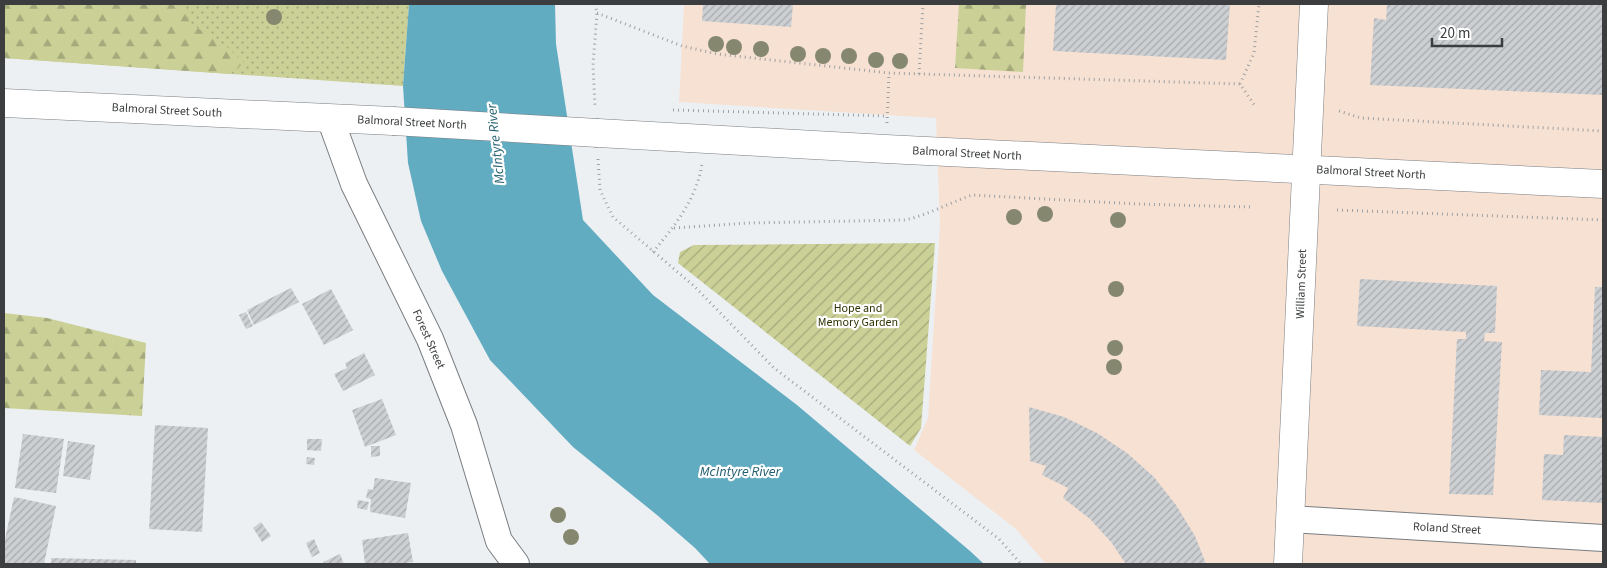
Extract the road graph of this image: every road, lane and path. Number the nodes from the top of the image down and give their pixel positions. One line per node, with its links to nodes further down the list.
1 (595, 4): 5 (path)
2 (924, 4): 7 (path)
3 (1259, 4): 8 (path)
4 (1314, 4): 19 (main road, William Street)
5 (597, 13): 6 (path); 16 (path)
6 (889, 73): 7 (path); 13 (path)
7 (919, 74): 8 (path)
8 (1240, 84): 10 (path)
9 (4, 103): 14 (main road, Balmoral Street South)
10 (1255, 106)
11 (664, 109): 13 (path)
12 (1339, 111): 15 (path)
13 (887, 116): 18 (path)
14 (330, 118): 16 (main road, Balmoral Street North, bridge); 28 (street, Forest Street)
15 (1603, 131)
16 (597, 132): 17 (main road, Balmoral Street North); 25 (path)
17 (704, 140): 18 (main road, Balmoral Street North); 24 (path)
18 (886, 149): 19 (main road, Balmoral Street North)
19 (1306, 169): 20 (main road, Balmoral Street North); 26 (main road, William Street)
20 (1603, 184)
21 (1250, 207): 24 (path)
22 (1337, 210): 23 (path)
23 (1603, 220)
24 (674, 228): 25 (path)
25 (653, 252): 29 (path)
26 (1290, 519): 27 (street, Roland Street); 30 (main road, William Street)
27 (1603, 538)
28 (516, 564)
29 (1021, 564)
30 (1288, 564)

